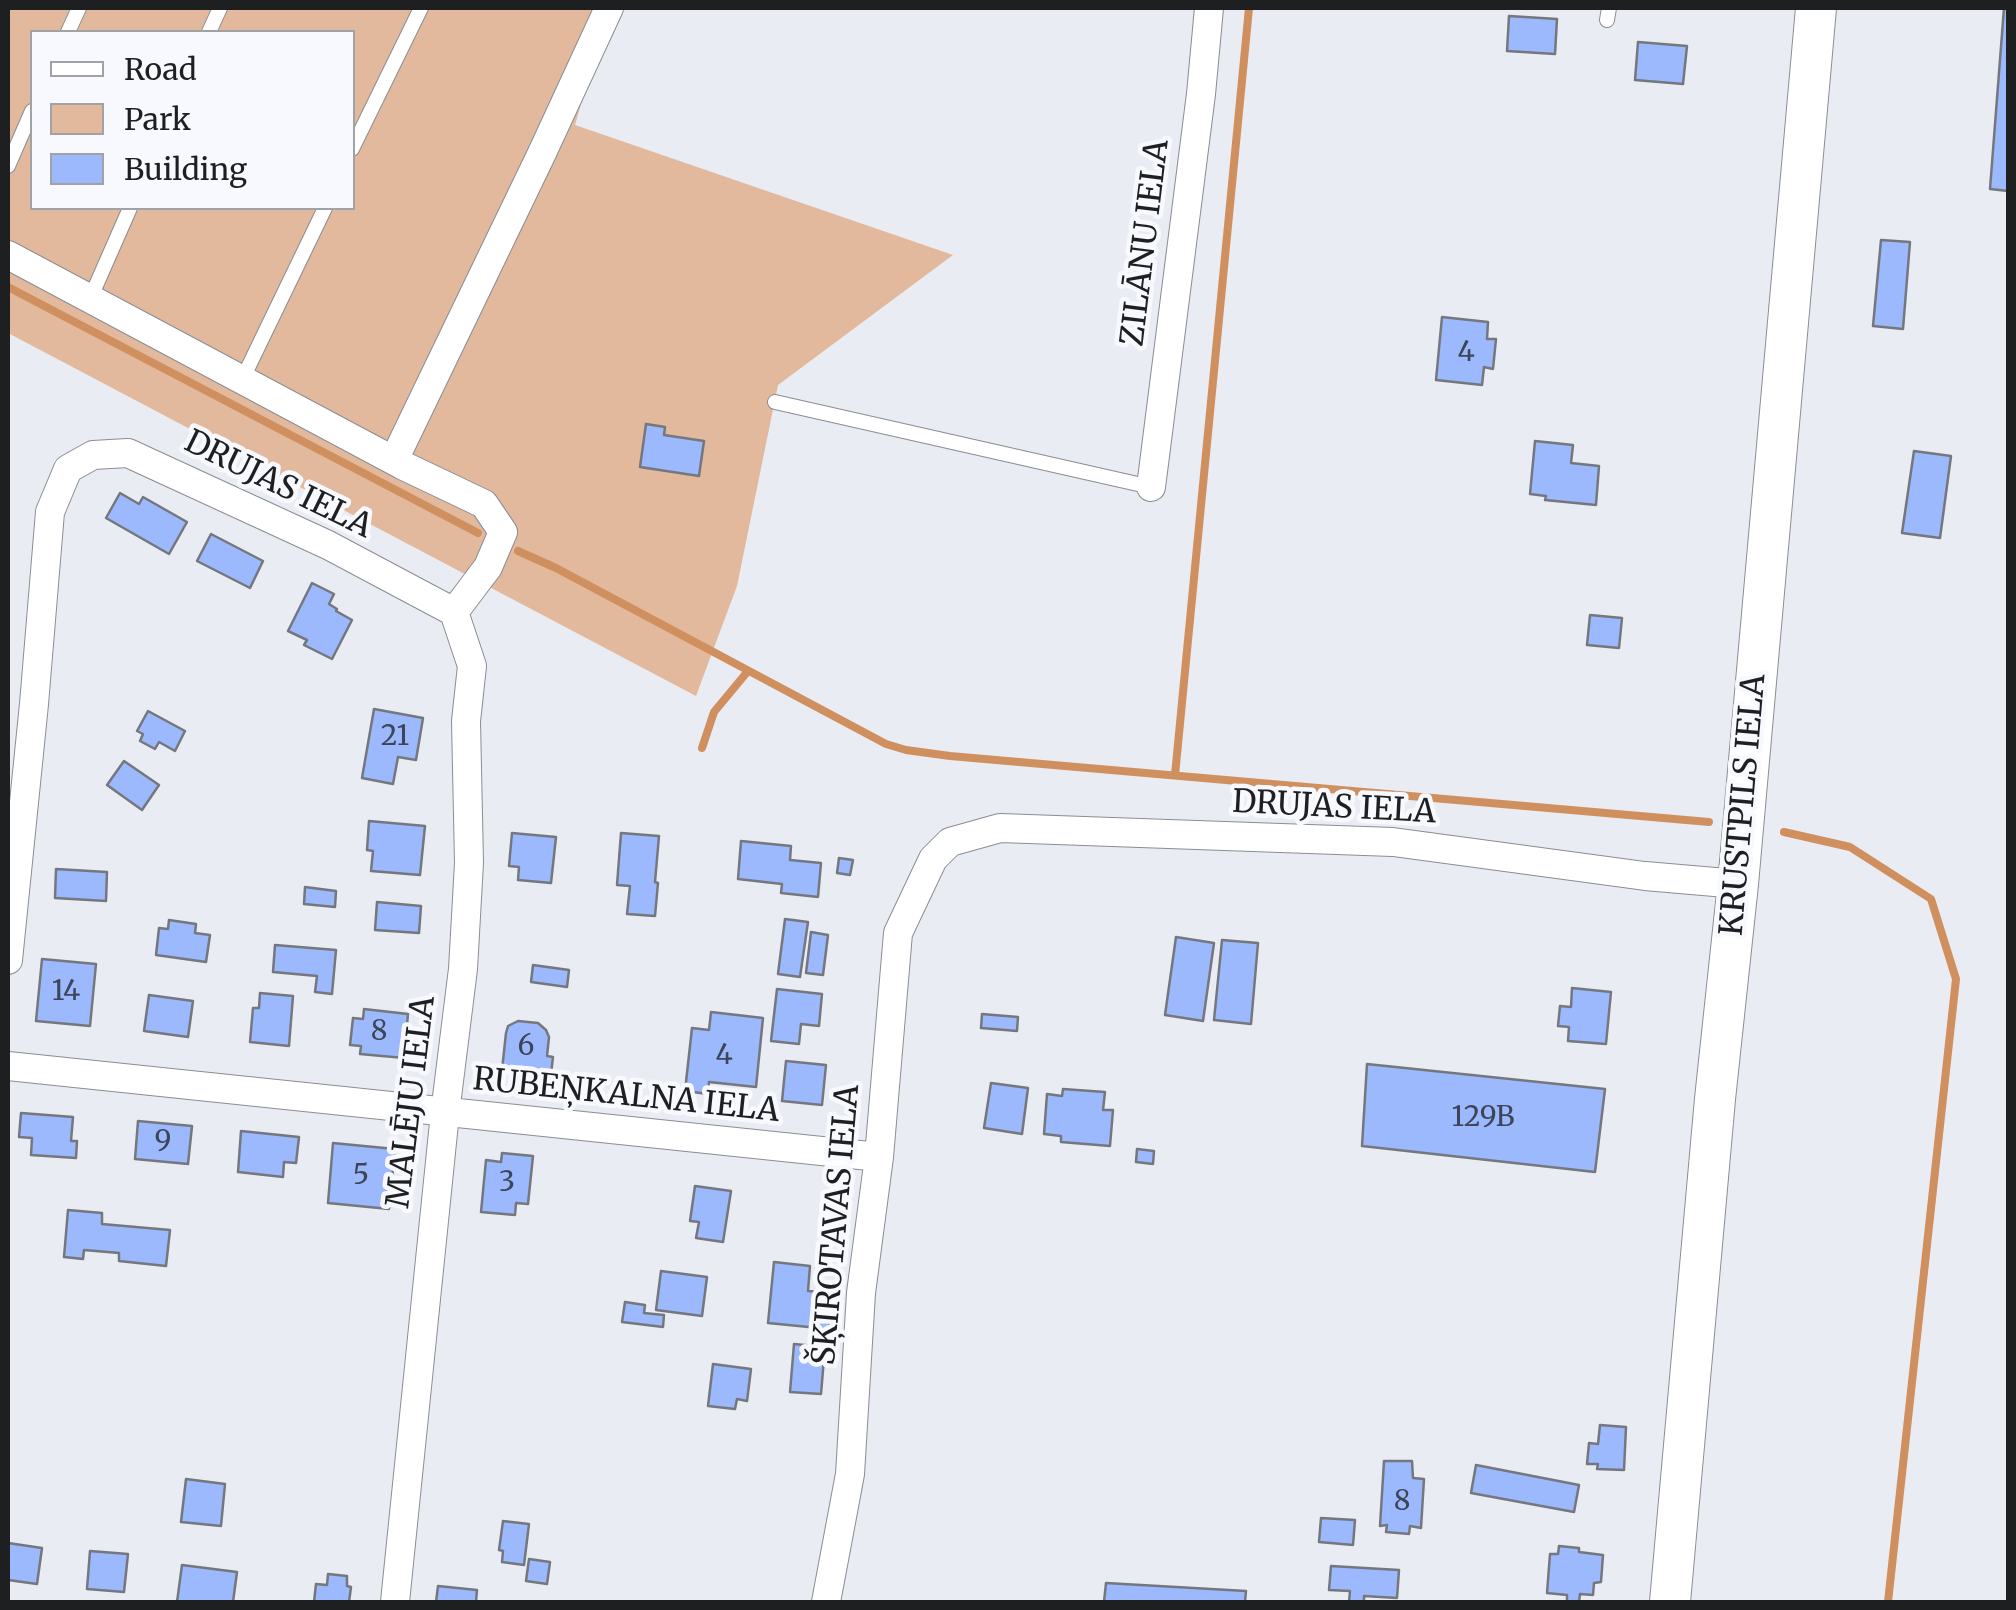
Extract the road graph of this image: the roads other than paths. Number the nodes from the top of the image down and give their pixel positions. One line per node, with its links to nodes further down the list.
1 (420, 8): 6 (lane)
2 (1208, 8): 15 (street, ZILĀNU IELA)
3 (1816, 8): 18 (street, KRUSTPILS IELA)
4 (603, 10): 14 (street)
5 (30, 116): 7 (lane)
6 (355, 144)
7 (8, 166)
8 (129, 210): 11 (lane)
9 (324, 210): 12 (lane)
10 (8, 255): 11 (street)
11 (90, 298): 12 (street)
12 (242, 380): 14 (street)
13 (775, 402): 15 (lane)
14 (394, 460): 16 (street)
15 (1151, 487)
16 (454, 612): 19 (street, DRUJAS IELA); 21 (street, MALĒJU IELA)
17 (932, 859): 18 (street, DRUJAS IELA); 22 (street, ŠĶIROTAVAS IELA)
18 (1738, 884): 25 (street, KRUSTPILS IELA)
19 (8, 960)
20 (8, 1066): 21 (street, RUBEŅKALNA IELA)
21 (444, 1113): 22 (street, RUBEŅKALNA IELA); 23 (street, MALĒJU IELA)
22 (879, 1158): 24 (street, ŠĶIROTAVAS IELA)
23 (395, 1602)
24 (826, 1602)
25 (1670, 1602)

